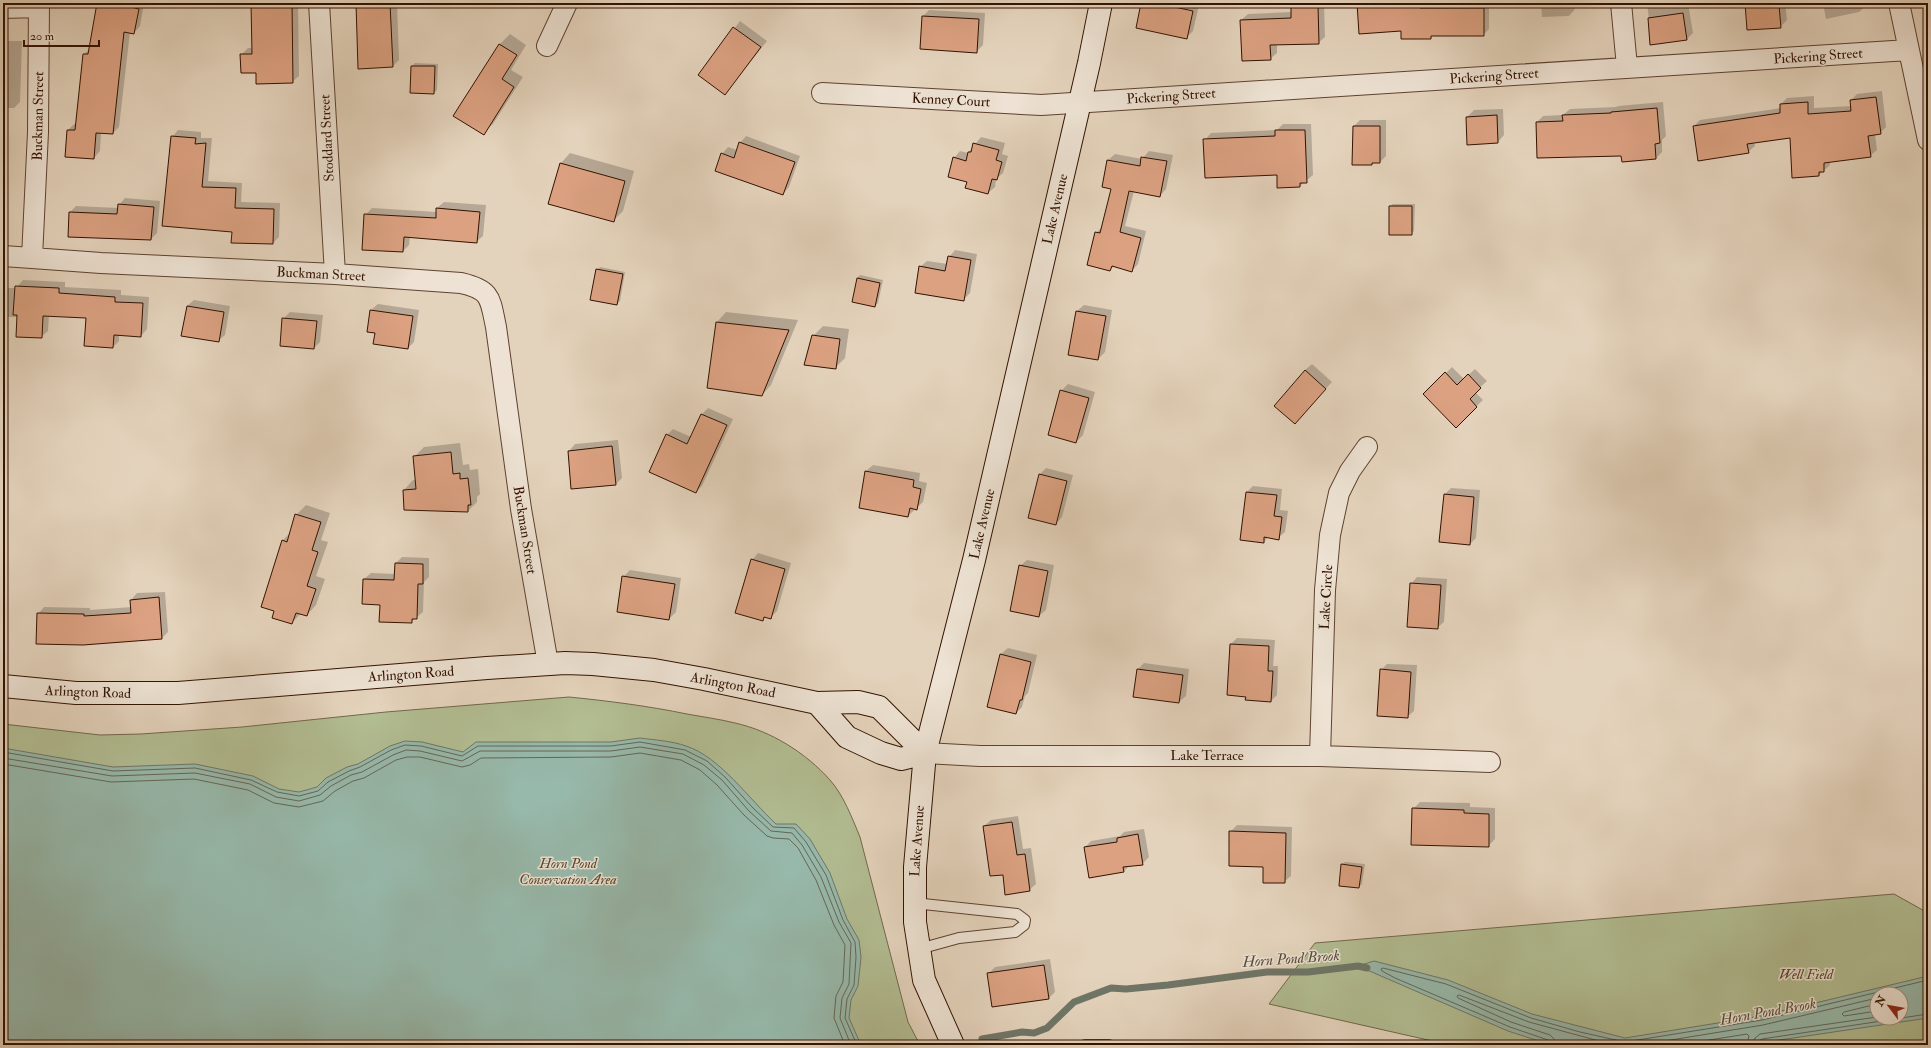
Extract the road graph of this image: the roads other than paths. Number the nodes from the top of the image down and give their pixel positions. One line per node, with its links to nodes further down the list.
1 (319, 3): 16 (street, Stoddard Street)
2 (568, 3): 8 (street)
3 (1101, 3): 12 (street, Lake Avenue)
4 (1621, 3): 10 (street)
5 (1900, 3): 9 (street)
6 (39, 5): 7 (street); 15 (street, Buckman Street)
7 (3, 8)
8 (547, 46)
9 (1909, 50): 10 (street, Pickering Street); 13 (street)
10 (1627, 67): 12 (street, Pickering Street)
11 (822, 93): 12 (street, Kenney Court)
12 (1080, 102): 21 (street, Lake Avenue)
13 (1928, 140)
14 (3, 256): 15 (street)
15 (32, 258): 16 (street, Buckman Street)
16 (335, 274): 18 (street, Buckman Street)
17 (1367, 447): 22 (street, Lake Circle)
18 (548, 664): 19 (street, Arlington Road); 20 (street, Arlington Road)
19 (3, 686)
20 (817, 703): 21 (street, Arlington Road); 21 (street)
21 (924, 753): 22 (street, Lake Terrace); 24 (street, Lake Avenue)
22 (1320, 756): 23 (street, Lake Terrace)
23 (1490, 762)
24 (914, 903): 25 (street, Lake Avenue); 25 (lane)
25 (919, 949): 26 (street, Lake Avenue)
26 (953, 1045)
27 (1085, 1045): 28 (lane)
28 (1109, 1045)

